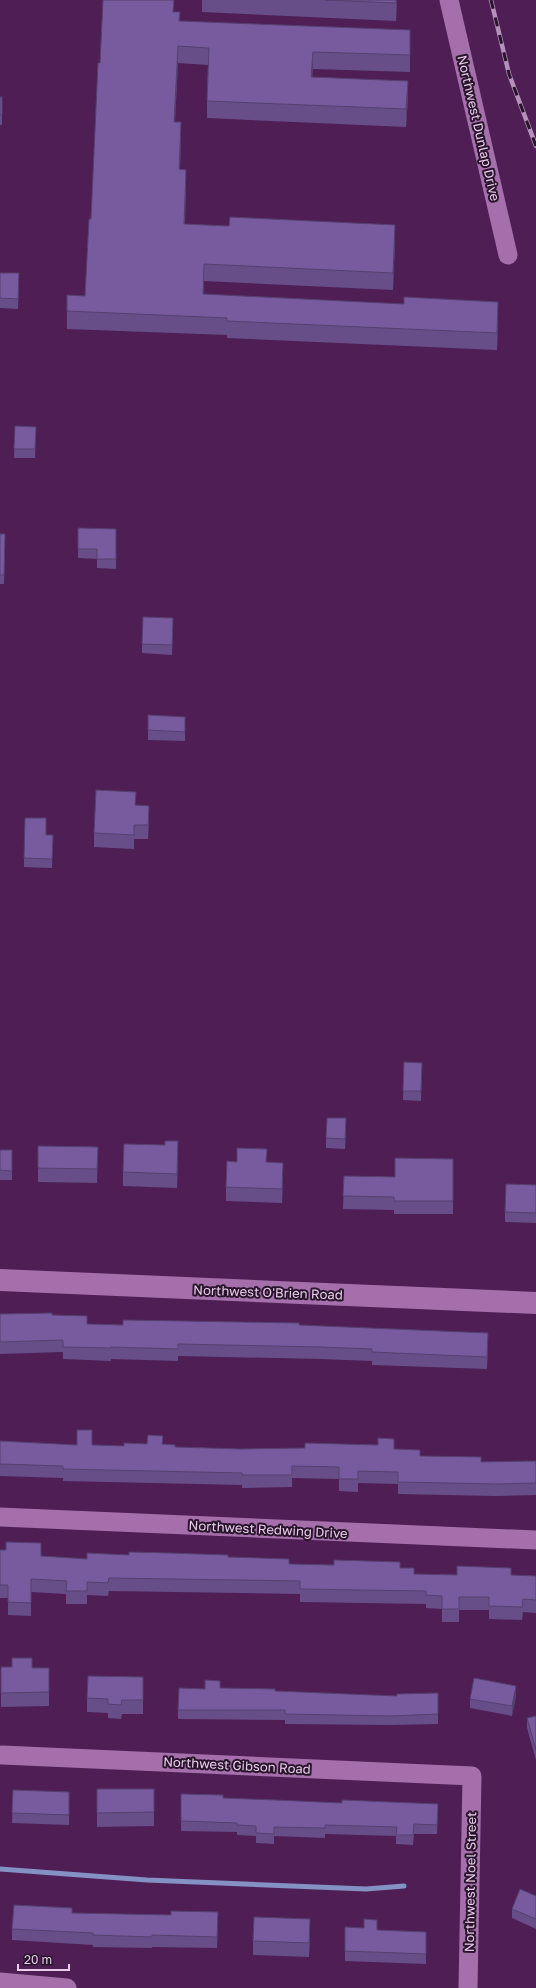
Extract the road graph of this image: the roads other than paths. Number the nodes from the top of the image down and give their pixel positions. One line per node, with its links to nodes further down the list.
1 (449, 0): 2 (street, Northwest Dunlap Drive)
2 (508, 255)
3 (0, 1280): 4 (street, Northwest O'Brien Road)
4 (536, 1303)
5 (0, 1517): 6 (street, Northwest Redwing Drive)
6 (536, 1540)
7 (2, 1755): 8 (street, Northwest Gibson Road)
8 (472, 1776): 11 (street, Northwest Noel Street)
9 (0, 1982): 10 (street)
10 (67, 1988)
11 (468, 1988)

